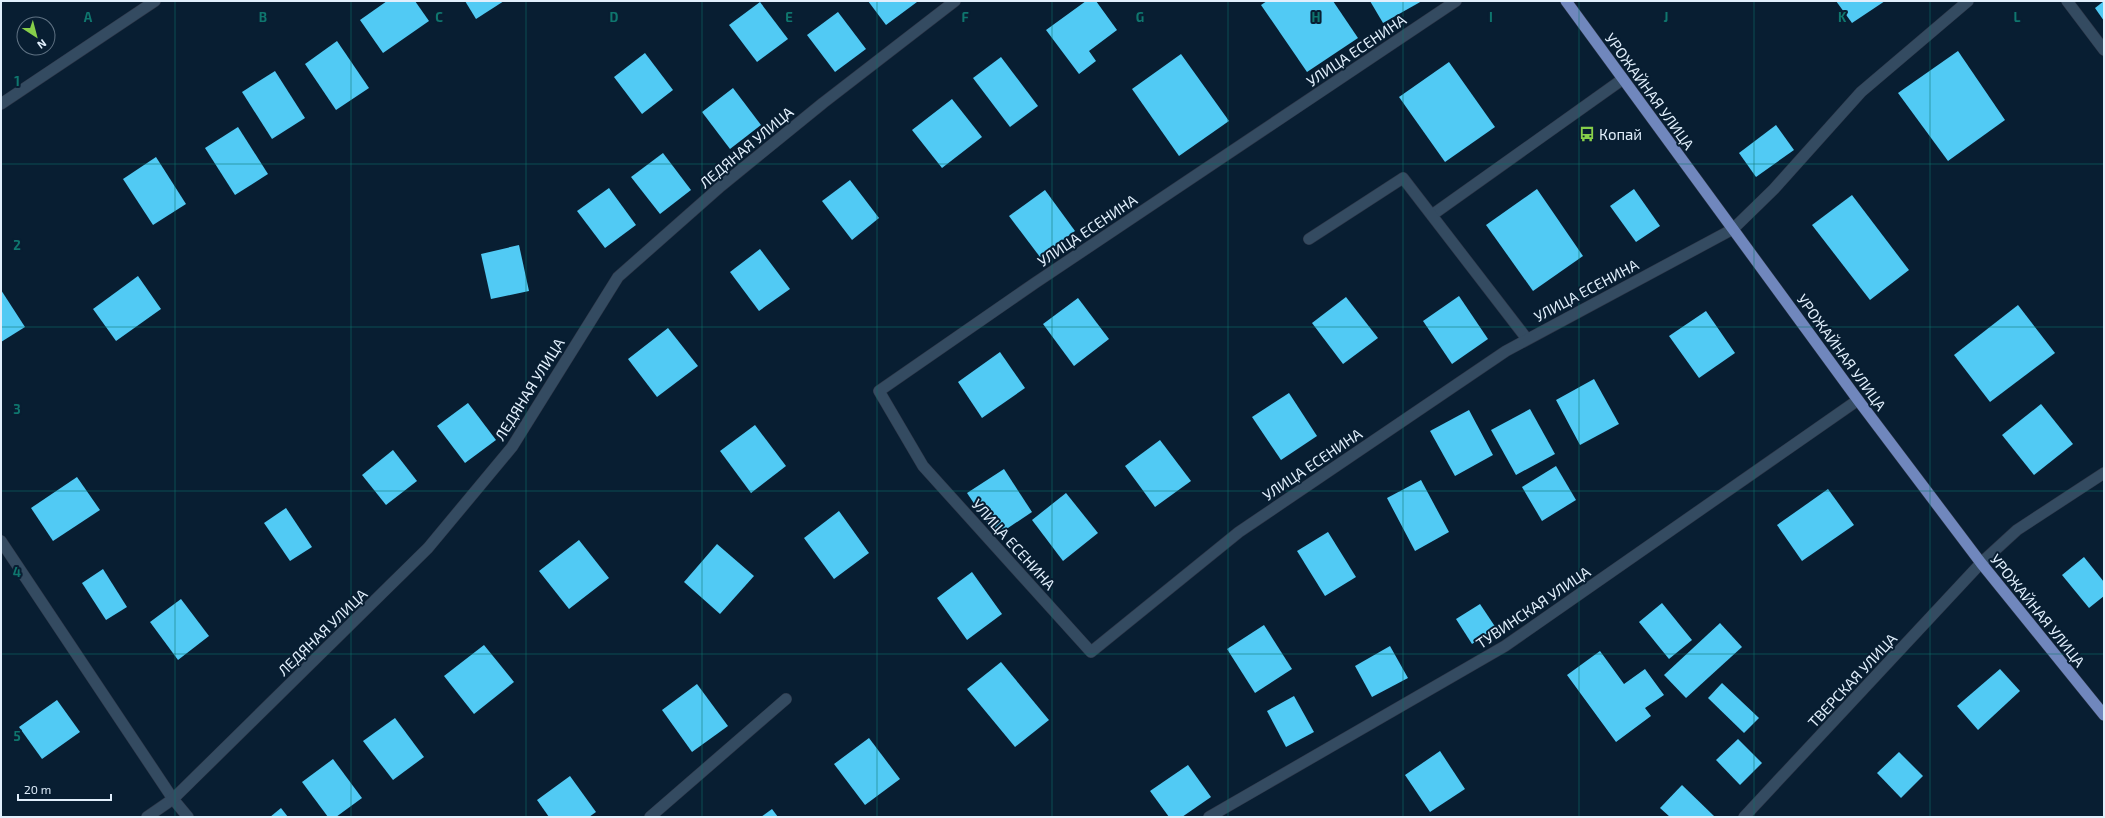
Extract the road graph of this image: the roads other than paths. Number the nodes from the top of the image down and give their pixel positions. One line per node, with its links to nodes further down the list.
1 (154, 1): 9 (street)
2 (955, 1): 20 (street, ЛЕДЯНАЯ УЛИЦА)
3 (1456, 1): 13 (street, УЛИЦА ЕСЕНИНА)
4 (1566, 1): 8 (main road, УРОЖАЙНАЯ УЛИЦА)
5 (1968, 1): 11 (street, УЛИЦА ЕСЕНИНА)
6 (2067, 1): 7 (street)
7 (2104, 50)
8 (1623, 79): 10 (street); 11 (main road, УРОЖАЙНАЯ УЛИЦА)
9 (1, 104)
10 (1432, 215): 12 (street); 13 (street)
11 (1733, 229): 13 (street, УЛИЦА ЕСЕНИНА); 14 (main road, УРОЖАЙНАЯ УЛИЦА)
12 (1309, 239)
13 (1527, 339)
14 (1858, 400): 17 (main road, УРОЖАЙНАЯ УЛИЦА); 24 (street, ТУВИНСКАЯ УЛИЦА)
15 (2104, 473): 17 (street, ТВЕРСКАЯ УЛИЦА)
16 (1, 541): 20 (street)
17 (1981, 564): 19 (main road, УРОЖАЙНАЯ УЛИЦА); 25 (street, ТВЕРСКАЯ УЛИЦА)
18 (786, 698): 23 (street)
19 (2104, 715)
20 (173, 798): 21 (street, ЛЕДЯНАЯ УЛИЦА); 22 (street)
21 (148, 817)
22 (188, 817)
23 (650, 817)
24 (1209, 817)
25 (1744, 817)

